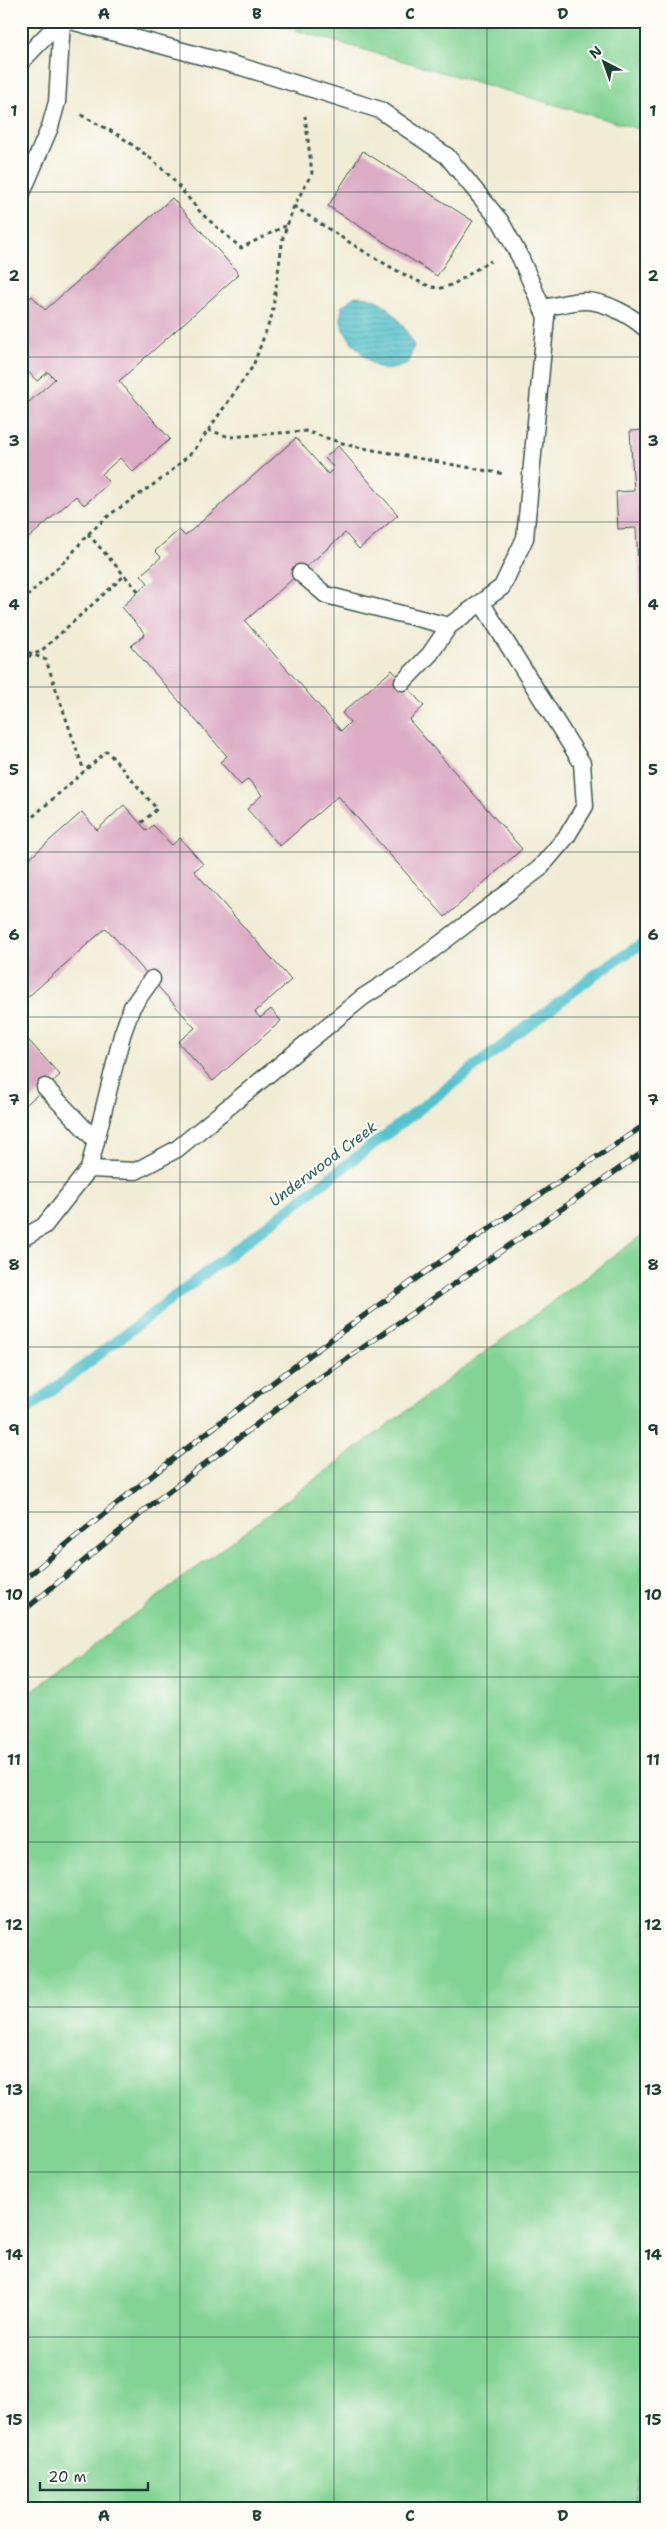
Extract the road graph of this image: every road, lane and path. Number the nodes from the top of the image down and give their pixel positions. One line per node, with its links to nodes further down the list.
1 (61, 21): 3 (lane); 5 (lane)
2 (71, 21): 4 (lane)
3 (21, 62)
4 (301, 85): 7 (path); 9 (lane)
5 (57, 102): 6 (lane); 8 (path)
6 (21, 195)
7 (294, 206): 8 (path); 9 (path)
8 (287, 225): 12 (path)
9 (516, 250): 10 (lane)
10 (542, 308): 11 (lane); 13 (lane)
11 (646, 329)
12 (208, 430): 13 (path); 14 (path)
13 (530, 479): 19 (lane)
14 (88, 534): 16 (path); 18 (path)
15 (300, 573): 20 (lane)
16 (125, 575): 17 (path); 22 (path)
17 (139, 592)
18 (21, 602)
19 (481, 602): 20 (lane); 31 (lane)
20 (449, 626): 24 (lane)
21 (21, 649): 22 (path)
22 (34, 654): 23 (path); 25 (path)
23 (21, 660)
24 (403, 682)
25 (84, 771): 26 (path); 27 (path)
26 (140, 824)
27 (21, 827)
28 (152, 979): 30 (lane)
29 (45, 1087): 30 (lane)
30 (96, 1141): 31 (lane)
31 (89, 1169): 32 (lane)
32 (21, 1239)

